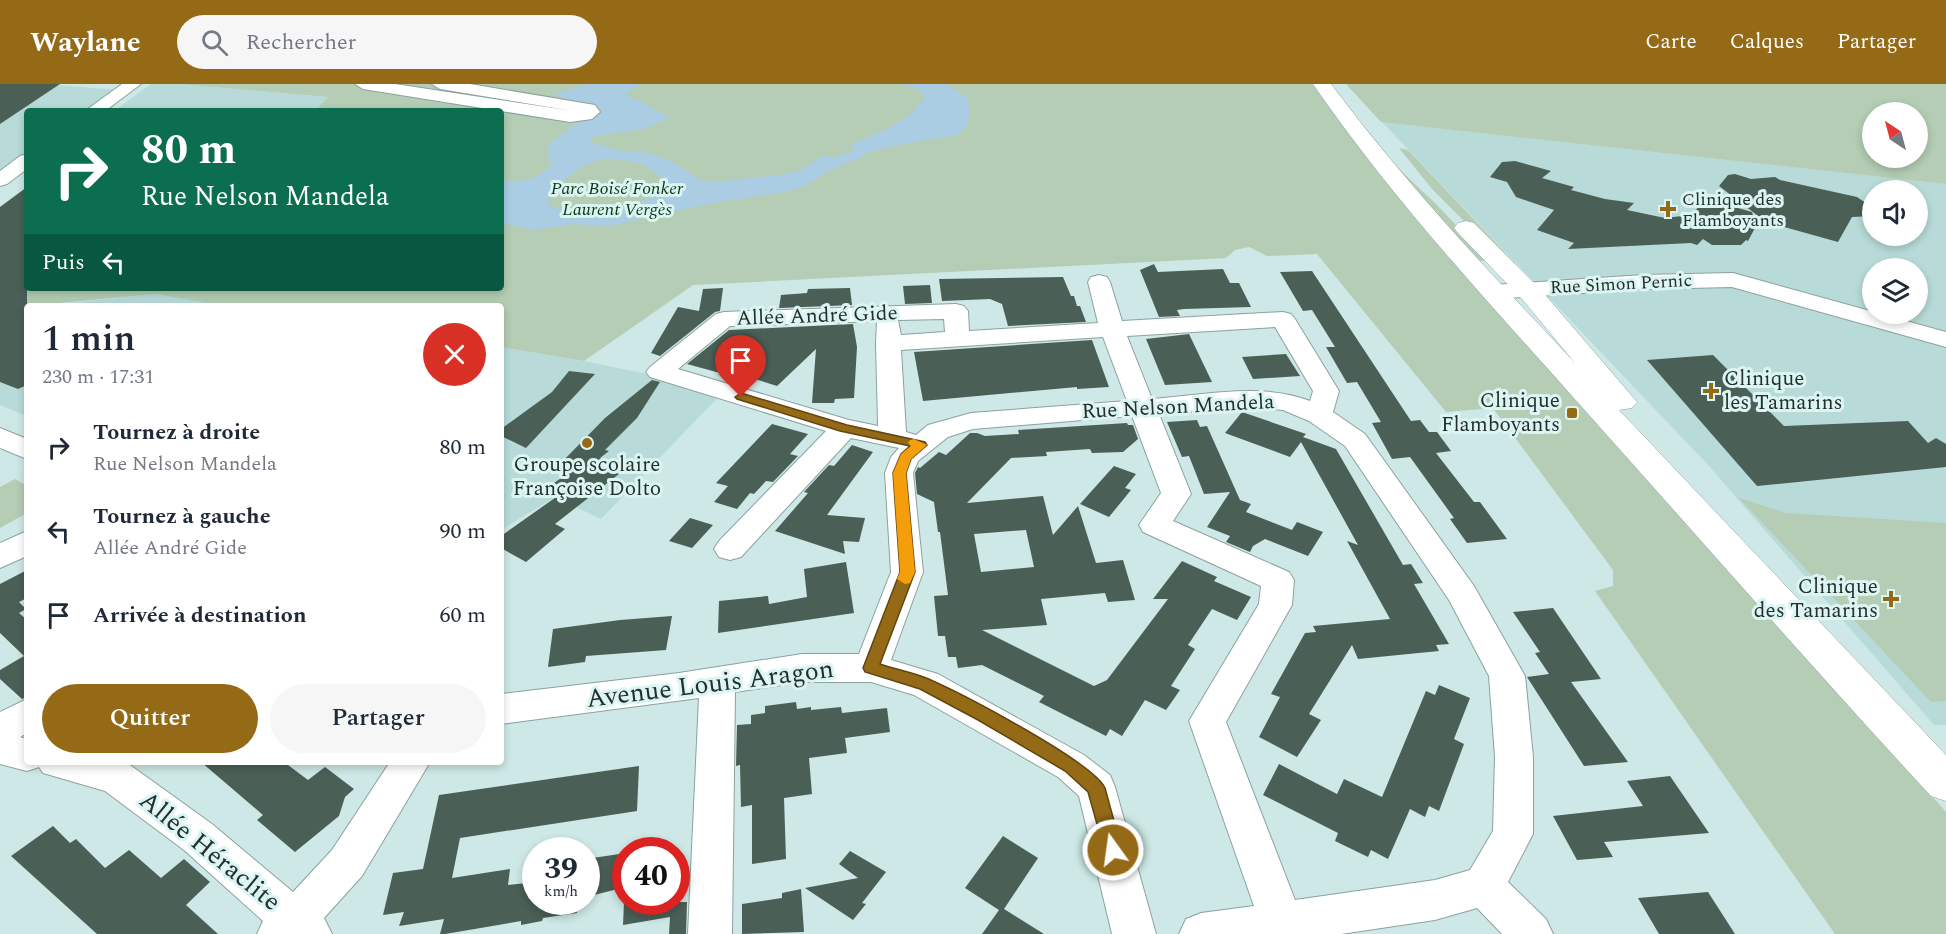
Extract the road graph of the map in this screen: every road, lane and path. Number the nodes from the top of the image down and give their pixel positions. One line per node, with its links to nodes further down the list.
1 (133, 84): 5 (street)
2 (363, 84): 3 (street)
3 (440, 84)
4 (1322, 84): 6 (main road)
5 (98, 108)
6 (1358, 131): 10 (main road); 11 (main road)
7 (24, 162): 8 (street)
8 (0, 180)
9 (1099, 282): 13 (street)
10 (1529, 292): 11 (street, Rue Simon Pernic); 15 (street, Rue Simon Pernic); 35 (main road)
11 (1496, 295): 36 (main road)
12 (888, 314): 14 (street, Allée André Gide); 16 (street); 19 (street, Allée André Gide)
13 (1112, 329): 14 (street, Allée André Gide); 17 (street); 18 (street, Allée André Gide)
14 (957, 340): 16 (street, Allée André Gide)
15 (1946, 340)
16 (888, 343): 21 (street)
17 (1141, 407): 18 (street, Rue Nelson Mandela); 21 (street, Rue Nelson Mandela); 38 (street)
18 (1319, 415): 37 (street, Rue Nelson Mandela)
19 (845, 428): 21 (street, Allée André Gide); 24 (street)
20 (0, 437): 22 (street)
21 (906, 441): 26 (street, Rue Nelson Mandela)
22 (24, 449)
23 (24, 544): 25 (street)
24 (730, 549)
25 (0, 557)
26 (871, 668): 27 (street, Avenue Louis Aragon); 42 (street, Avenue Louis Aragon)
27 (717, 680): 28 (street, Avenue Louis Aragon); 41 (street)
28 (504, 709)
29 (24, 716): 30 (street)
30 (0, 731)
31 (0, 748): 32 (street)
32 (24, 754)
33 (68, 765): 39 (street, Allée Héraclite)
34 (409, 765): 39 (street)
35 (1946, 771)
36 (1946, 783)
37 (1484, 886): 38 (street); 43 (street)
38 (1282, 923): 40 (street)
39 (295, 929)
40 (1211, 933)
41 (710, 934)
42 (1134, 934)
43 (1531, 934)

